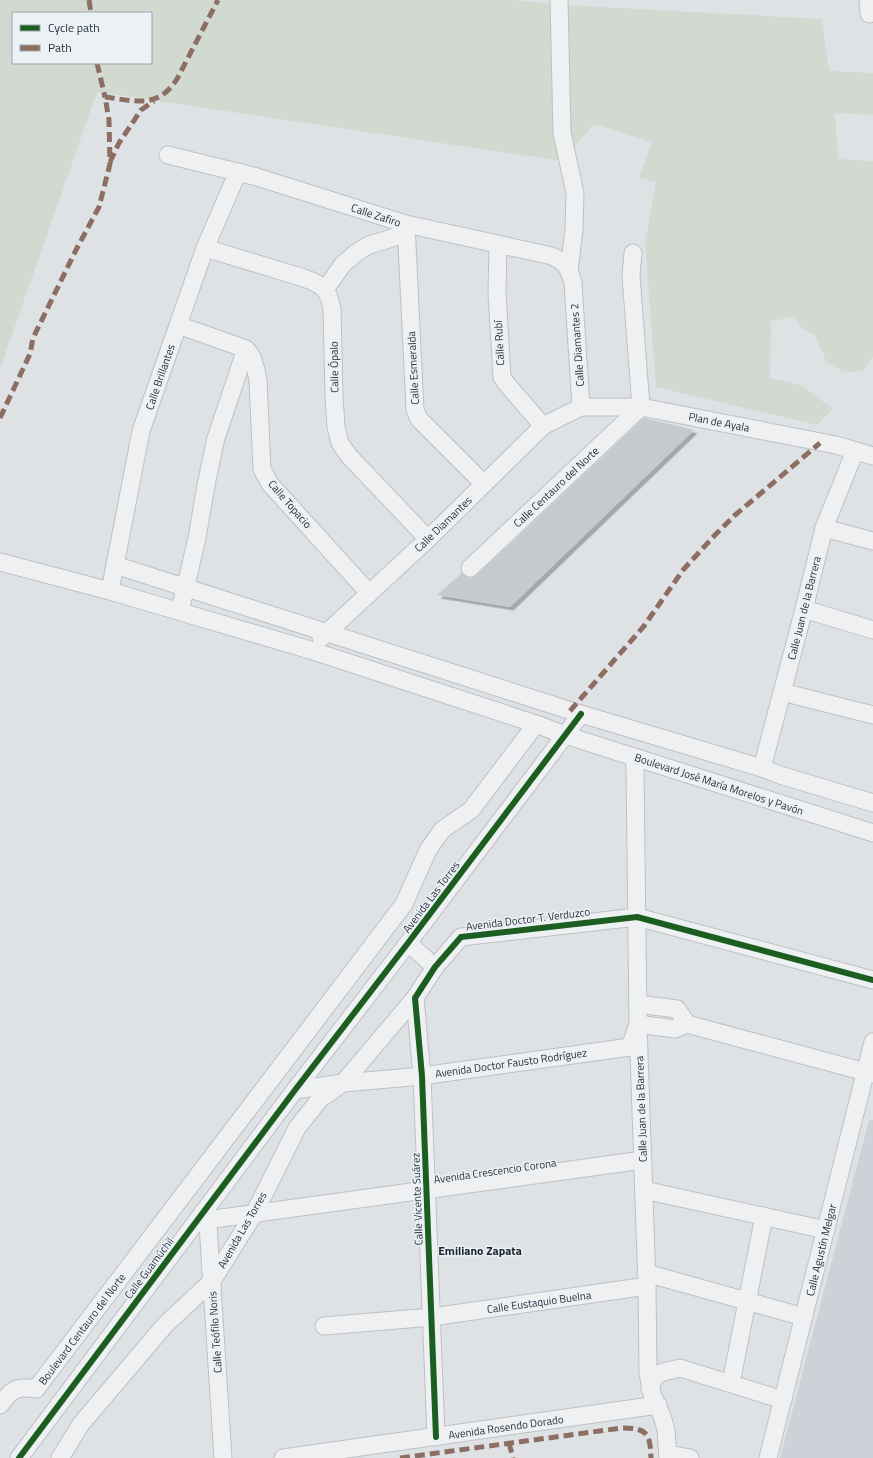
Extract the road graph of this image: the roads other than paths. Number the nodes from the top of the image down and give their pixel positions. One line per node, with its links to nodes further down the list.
1 (559, 0): 8 (street, Calle Diamantes 2)
2 (168, 155): 3 (street, Calle Zafiro)
3 (239, 172): 4 (street, Calle Zafiro); 6 (street, Calle Brillantes)
4 (406, 228): 5 (street, Calle Zafiro); 9 (street); 17 (street, Calle Esmeralda)
5 (498, 244): 8 (street, Calle Zafiro); 14 (street, Calle Rubí)
6 (205, 248): 9 (street); 10 (street, Calle Brillantes)
7 (633, 253): 13 (street)
8 (571, 277): 12 (street, Calle Diamantes 2)
9 (325, 290): 19 (street, Calle Ópalo)
10 (178, 325): 11 (street); 22 (street, Calle Brillantes)
11 (246, 349): 24 (street); 26 (street, Calle Topacio)
12 (581, 407): 13 (street, Plan de Ayala); 14 (street, Calle Diamantes)
13 (642, 407): 15 (street, Plan de Ayala); 23 (street, Calle Centauro del Norte)
14 (543, 426): 17 (street, Calle Diamantes)
15 (854, 450): 16 (street, Plan de Ayala); 18 (street, Calle Juan de la Barrera)
16 (873, 456)
17 (484, 484): 19 (street, Calle Diamantes)
18 (824, 528): 20 (street); 27 (street, Calle Juan de la Barrera)
19 (428, 539): 26 (street, Calle Diamantes)
20 (873, 541)
21 (0, 562): 25 (street, Boulevard José María Morelos y Pavón)
22 (115, 565): 24 (street); 25 (street, Calle Brillantes)
23 (470, 568)
24 (186, 587): 28 (street); 30 (street)
25 (110, 591): 28 (street, Boulevard José María Morelos y Pavón)
26 (369, 593): 30 (street, Calle Diamantes)
27 (804, 609): 29 (street); 32 (street, Calle Juan de la Barrera)
28 (180, 611): 31 (street, Boulevard José María Morelos y Pavón)
29 (873, 630)
30 (327, 632): 31 (street, Calle Diamantes); 33 (street)
31 (310, 650): 35 (street, Boulevard José María Morelos y Pavón)
32 (782, 692): 34 (street); 38 (street, Calle Juan de la Barrera)
33 (581, 714): 36 (street, Avenida Las Torres); 38 (street)
34 (873, 715)
35 (536, 724): 36 (street, Boulevard José María Morelos y Pavón); 57 (street, Boulevard Centauro del Norte)
36 (565, 735): 37 (street, Boulevard José María Morelos y Pavón); 42 (street, Avenida Las Torres)
37 (633, 757): 40 (street, Boulevard José María Morelos y Pavón); 41 (street, Calle Juan de la Barrera)
38 (762, 768): 39 (street)
39 (873, 803)
40 (873, 833)
41 (637, 917): 43 (street, Avenida Doctor T. Verduzco); 44 (street); 46 (street, Calle Juan de la Barrera)
42 (408, 943): 43 (street); 53 (street, Avenida Las Torres)
43 (435, 967): 45 (street)
44 (873, 980)
45 (414, 998): 51 (street, Calle Vicente Suárez); 52 (street, Avenida Las Torres)
46 (638, 1004): 47 (street, Calle Juan de la Barrera); 48 (street)
47 (638, 1024): 48 (street); 51 (street, Avenida Doctor Fausto Rodríguez); 54 (street, Calle Juan de la Barrera)
48 (687, 1024): 50 (street)
49 (873, 1042): 50 (street, Calle Agustín Melgar)
50 (869, 1073): 61 (street, Calle Agustín Melgar)
51 (422, 1076): 52 (street, Avenida Doctor Fausto Rodríguez); 55 (street, Calle Vicente Suárez)
52 (343, 1083): 53 (street, Avenida Doctor Fausto Rodríguez); 58 (street, Avenida Las Torres)
53 (294, 1090): 59 (street, Calle Guamúchil)
54 (643, 1160): 55 (street, Avenida Crescencio Corona); 56 (street, Calle Juan de la Barrera)
55 (427, 1190): 58 (street, Avenida Crescencio Corona); 65 (street, Calle Vicente Suárez)
56 (644, 1190): 60 (street); 62 (street, Calle Juan de la Barrera)
57 (175, 1207): 59 (street); 69 (street, Boulevard Centauro del Norte)
58 (254, 1214): 59 (street, Avenida Crescencio Corona); 63 (street, Avenida Las Torres)
59 (203, 1216): 63 (street, Calle Teófilo Noris); 73 (street, Calle Guamúchil)
60 (764, 1216): 61 (street); 64 (street)
61 (826, 1230): 66 (street, Calle Agustín Melgar)
62 (647, 1280): 64 (street); 65 (street, Calle Eustaquio Buelna); 70 (street, Calle Juan de la Barrera)
63 (212, 1281): 78 (street, Avenida Las Torres); 79 (street, Calle Teófilo Noris)
64 (748, 1302): 66 (street); 68 (street)
65 (432, 1317): 67 (street, Calle Eustaquio Buelna); 75 (street, Calle Vicente Suárez)
66 (804, 1317): 71 (street, Calle Agustín Melgar)
67 (324, 1326)
68 (731, 1383): 70 (street); 71 (street)
69 (36, 1389): 72 (street, Boulevard Centauro del Norte); 73 (street)
70 (650, 1389): 74 (street, Calle Juan de la Barrera)
71 (783, 1400): 82 (street, Calle Agustín Melgar)
72 (0, 1405)
73 (58, 1405): 77 (street, Calle Guamúchil)
74 (658, 1405): 75 (street, Avenida Rosendo Dorado); 76 (street, Calle Juan de la Barrera)
75 (436, 1436): 80 (street, Avenida Rosendo Dorado)
76 (668, 1456): 81 (street)
77 (19, 1458)
78 (60, 1458)
79 (223, 1458)
80 (283, 1458)
81 (690, 1458)
82 (768, 1458)

